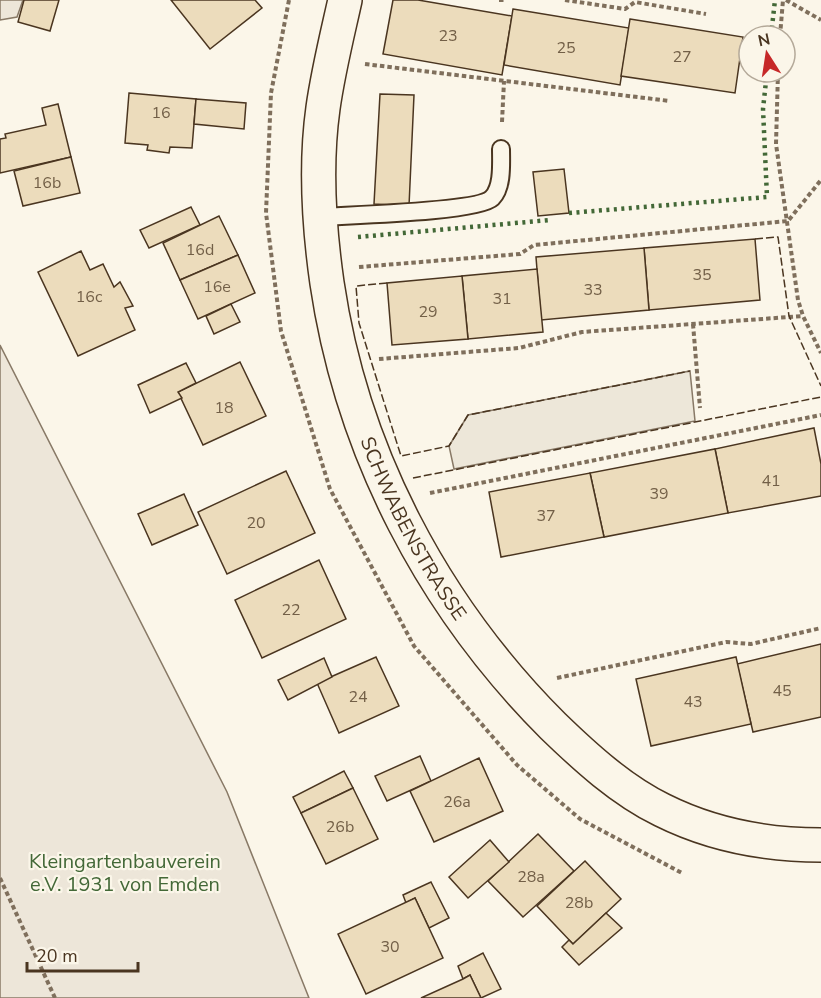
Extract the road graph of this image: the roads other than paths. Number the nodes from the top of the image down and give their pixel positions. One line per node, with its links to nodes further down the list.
1 (345, 0): 3 (street, SCHWABENSTRASSE)
2 (501, 149): 3 (lane)
3 (321, 217): 4 (street, SCHWABENSTRASSE)
4 (821, 845)

